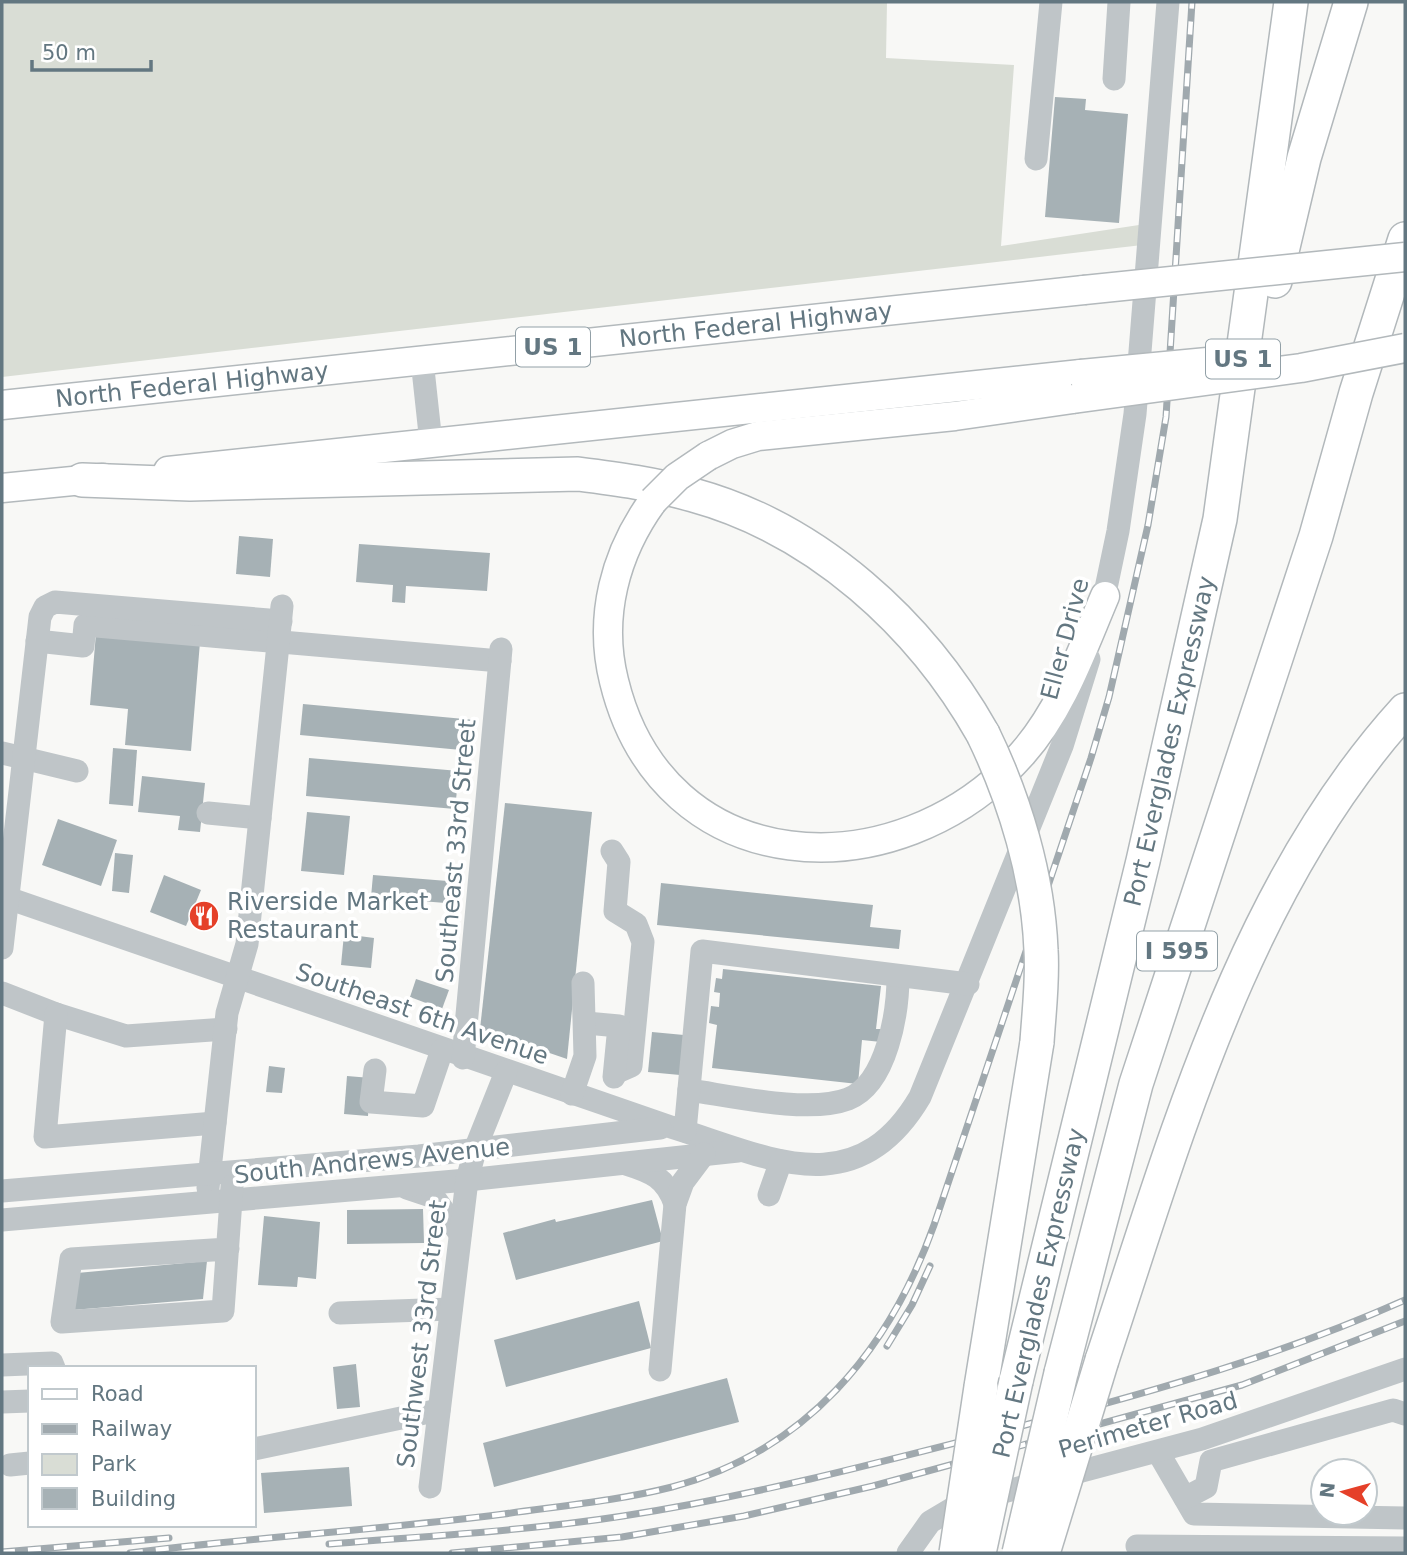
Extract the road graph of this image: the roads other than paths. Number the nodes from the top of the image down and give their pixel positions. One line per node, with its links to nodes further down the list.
1 (1051, 2): 7 (street)
2 (1119, 2): 6 (street)
3 (1168, 2): 20 (street, Eller Drive)
4 (1289, 2): 18 (highway, Port Everglades Expressway)
5 (1351, 2): 18 (highway)
6 (1114, 79)
7 (1036, 159)
8 (1405, 239): 19 (highway, Port Everglades Expressway)
9 (1405, 257): 12 (main road, North Federal Highway / US 1, bridge)
10 (1405, 306): 19 (highway)
11 (1405, 346): 13 (main road, US 1, bridge)
12 (422, 360): 14 (main road, North Federal Highway / US 1); 15 (street)
13 (1077, 386): 15 (main road, US 1); 20 (main road, bridge)
14 (12, 404)
15 (431, 443): 16 (main road, US 1)
16 (82, 480): 17 (main road, US 1); 83 (highway, bridge)
17 (2, 488)
18 (1220, 519): 84 (highway, Port Everglades Expressway / I 595, bridge)
19 (1316, 536): 85 (highway, Port Everglades Expressway / I 595, bridge)
20 (1105, 596): 34 (street, Eller Drive)
21 (280, 623): 22 (street); 22 (street); 27 (street); 39 (street, Southeast 33rd Street)
22 (37, 641): 24 (street)
23 (1405, 710): 86 (highway, bridge)
24 (13, 755): 25 (street); 29 (street)
25 (77, 771)
26 (208, 813): 27 (street)
27 (260, 818): 31 (street)
28 (612, 850): 42 (street)
29 (3, 899): 30 (street); 31 (street, Southeast 6th Avenue)
30 (2, 948)
31 (236, 976): 38 (street); 39 (street, Southeast 6th Avenue)
32 (898, 976): 34 (street); 43 (street); 43 (street)
33 (583, 983): 37 (street)
34 (968, 984): 51 (street, Eller Drive)
35 (2, 993): 36 (street)
36 (56, 1014): 38 (street); 46 (street)
37 (586, 1023): 42 (street); 44 (street)
38 (226, 1029): 46 (street)
39 (453, 1054): 40 (street, Southeast 33rd Street); 41 (street, Southeast 6th Avenue)
40 (374, 1070)
41 (506, 1072): 44 (street, Southeast 6th Avenue); 48 (street, Southwest 33rd Street)
42 (615, 1073): 45 (street)
43 (689, 1090): 47 (street)
44 (572, 1094): 45 (street, Southeast 6th Avenue)
45 (605, 1105): 47 (street, Southeast 6th Avenue)
46 (215, 1123): 54 (street)
47 (678, 1129): 48 (street, South Andrews Avenue); 49 (street, Southeast 6th Avenue)
48 (476, 1147): 53 (street, South Andrews Avenue); 55 (street, Southwest 33rd Street)
49 (748, 1150): 50 (street, South Andrews Avenue); 51 (street, Southeast 6th Avenue)
50 (704, 1154): 52 (street, South Andrews Avenue); 61 (street)
51 (781, 1161): 58 (street)
52 (619, 1162): 55 (street, South Andrews Avenue); 61 (street)
53 (233, 1173): 54 (street, South Andrews Avenue); 59 (street)
54 (209, 1175): 57 (street, South Andrews Avenue); 60 (street)
55 (467, 1180): 56 (street, South Andrews Avenue); 63 (street, Southwest 33rd Street)
56 (397, 1186): 59 (street, South Andrews Avenue); 63 (street)
57 (2, 1191)
58 (769, 1195)
59 (231, 1201): 60 (street, South Andrews Avenue); 64 (street)
60 (206, 1203): 62 (street, South Andrews Avenue)
61 (675, 1205): 70 (street)
62 (2, 1220)
63 (460, 1234): 65 (street, Southwest 33rd Street)
64 (228, 1249): 64 (street)
65 (451, 1309): 66 (street); 73 (street, Southwest 33rd Street)
66 (341, 1313)
67 (2, 1365): 68 (street)
68 (53, 1366)
69 (1405, 1369): 76 (street, Perimeter Road)
70 (660, 1370)
71 (28, 1401): 72 (street)
72 (2, 1402)
73 (439, 1410): 75 (street); 77 (street, Southwest 33rd Street)
74 (1405, 1414): 78 (street)
75 (256, 1449)
76 (1158, 1451): 78 (street); 81 (street, Perimeter Road)
77 (430, 1487)
78 (1185, 1498): 79 (street)
79 (1405, 1518)
80 (1138, 1546): 82 (street)
81 (911, 1548)
82 (1405, 1548)
83 (956, 1553)
84 (979, 1553)
85 (1019, 1553)
86 (1042, 1553)

